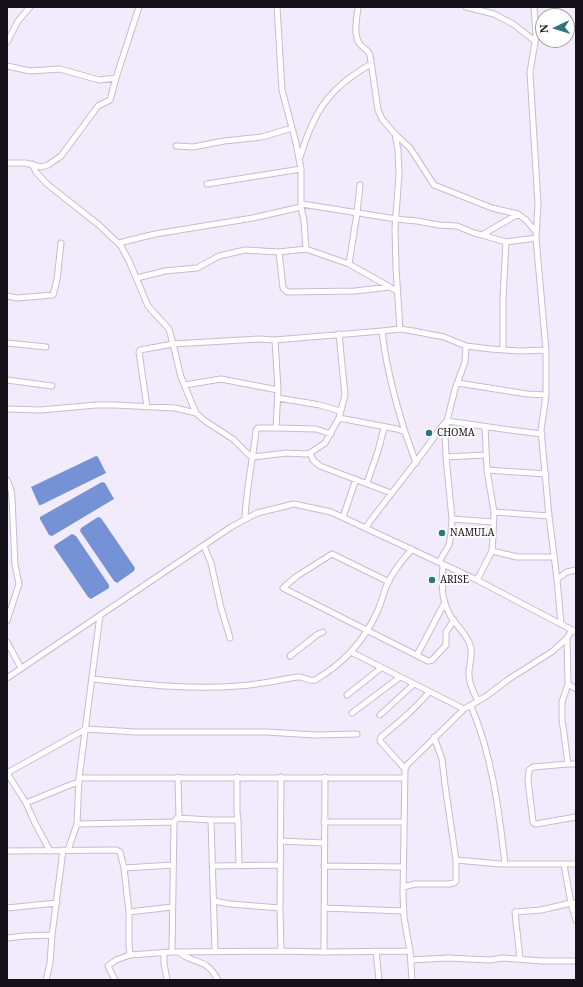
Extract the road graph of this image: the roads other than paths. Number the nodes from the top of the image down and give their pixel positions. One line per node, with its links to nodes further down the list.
1 (30, 7): 8 (street)
2 (139, 7): 11 (street)
3 (276, 7): 12 (street)
4 (358, 7): 9 (street)
5 (466, 7): 7 (street)
6 (534, 7): 7 (street)
7 (535, 41): 25 (street)
8 (7, 42)
9 (371, 64): 13 (street); 15 (street)
10 (7, 66): 11 (street)
11 (116, 78): 17 (street)
12 (292, 128): 14 (street); 15 (street)
13 (395, 134): 23 (street); 24 (street)
14 (176, 146)
15 (300, 158): 18 (street)
16 (7, 163): 17 (street)
17 (32, 164): 30 (street)
18 (301, 169): 19 (street); 21 (street)
19 (207, 184)
20 (360, 185): 22 (street)
21 (301, 205): 22 (street); 30 (street); 31 (street)
22 (358, 212): 24 (street); 33 (street)
23 (518, 214): 25 (street); 26 (street)
24 (396, 219): 26 (street); 36 (street)
25 (536, 232): 27 (street)
26 (482, 234): 28 (street)
27 (536, 238): 28 (street); 47 (street)
28 (506, 242): 46 (street)
29 (61, 243): 37 (street)
30 (119, 243): 34 (street)
31 (306, 249): 32 (street); 33 (street)
32 (279, 252): 34 (street); 35 (street)
33 (349, 264): 35 (street)
34 (137, 278): 43 (street)
35 (390, 287): 36 (street)
36 (397, 291): 38 (street)
37 (7, 296)
38 (400, 329): 39 (street); 44 (street)
39 (382, 331): 40 (street); 64 (street)
40 (339, 334): 41 (street); 57 (street)
41 (275, 340): 43 (street); 52 (street)
42 (7, 343): 45 (street)
43 (174, 344): 51 (street); 55 (street)
44 (466, 346): 46 (street); 49 (street)
45 (46, 347)
46 (503, 350): 47 (street)
47 (546, 350): 53 (street)
48 (7, 380): 50 (street)
49 (458, 383): 53 (street); 60 (street)
50 (52, 386)
51 (185, 386): 52 (street); 58 (street)
52 (278, 390): 54 (street)
53 (546, 395): 66 (street)
54 (278, 398): 57 (street); 62 (street)
55 (146, 407): 56 (street); 58 (street)
56 (7, 409)
57 (340, 411): 59 (street)
58 (196, 413): 70 (street)
59 (339, 418): 63 (street); 65 (street)
60 (447, 421): 61 (street); 69 (street); 71 (street)
61 (485, 426): 66 (street); 68 (street)
62 (276, 428): 65 (street); 70 (street)
63 (384, 428): 64 (street); 76 (street)
64 (405, 432): 71 (street)
65 (331, 434): 67 (street)
66 (542, 434): 73 (street)
67 (310, 453): 70 (street); 74 (street)
68 (486, 455): 69 (street); 72 (street)
69 (446, 457): 82 (street)
70 (253, 458): 81 (street)
71 (416, 463): 77 (street)
72 (487, 470): 73 (street); 78 (street)
73 (546, 474): 79 (street)
74 (356, 479): 76 (street); 80 (street)
75 (7, 480): 96 (street)
76 (366, 483): 77 (street)
77 (391, 493): 84 (street)
78 (494, 512): 79 (street); 83 (street)
79 (549, 516): 88 (street)
80 (343, 517): 81 (street); 84 (street)
81 (245, 519): 85 (street)
82 (452, 519): 83 (street); 89 (street)
83 (494, 522): 87 (street)
84 (366, 528): 86 (street)
85 (204, 546): 95 (street); 102 (street)
86 (412, 549): 89 (street); 93 (street)
87 (492, 551): 88 (street); 92 (street)
88 (554, 557): 91 (street)
89 (441, 563): 92 (street); 94 (street)
90 (576, 570): 91 (street)
91 (557, 579): 98 (street)
92 (477, 580): 98 (street)
93 (389, 582): 99 (street); 99 (street)
94 (444, 604): 97 (street); 106 (street)
95 (100, 615): 108 (street); 112 (street)
96 (7, 620)
97 (454, 620): 106 (street); 118 (street)
98 (561, 624): 100 (street)
99 (367, 631): 105 (street); 106 (street)
100 (574, 631): 103 (street)
101 (323, 632): 107 (street)
102 (230, 638)
103 (567, 638): 114 (street); 118 (street)
104 (7, 642): 108 (street)
105 (352, 652): 109 (street); 112 (street)
106 (417, 655)
107 (290, 656)
108 (21, 668): 110 (street)
109 (381, 668): 111 (street); 117 (street)
110 (7, 678)
111 (400, 678): 113 (street); 121 (street)
112 (92, 679): 123 (street)
113 (414, 684): 116 (street); 122 (street)
114 (568, 684): 115 (street); 126 (street)
115 (576, 689)
116 (429, 692): 120 (street); 128 (street)
117 (347, 695)
118 (478, 701): 119 (street)
119 (471, 706): 120 (street); 151 (street)
120 (464, 709): 125 (street)
121 (352, 713)
122 (380, 714)
123 (86, 728): 124 (street); 129 (street); 135 (street)
124 (357, 734)
125 (434, 737): 128 (street); 150 (street)
126 (568, 764): 127 (street); 137 (street)
127 (576, 764)
128 (405, 769): 134 (street)
129 (7, 773): 136 (street)
130 (178, 777): 131 (street); 135 (street); 138 (street)
131 (237, 777): 132 (street); 140 (street)
132 (281, 777): 133 (street); 145 (street)
133 (325, 777): 134 (street); 142 (street)
134 (405, 778): 143 (street)
135 (79, 780): 136 (street); 144 (street)
136 (26, 803): 149 (street)
137 (576, 817)
138 (179, 818): 139 (street); 141 (street)
139 (211, 820): 140 (street); 157 (street)
140 (238, 820): 154 (street)
141 (174, 822): 144 (street); 153 (street)
142 (324, 822): 143 (street); 146 (street)
143 (404, 822): 159 (street)
144 (77, 824): 147 (street)
145 (280, 841): 146 (street); 155 (street)
146 (324, 843): 158 (street)
147 (66, 850): 149 (street); 160 (street); 163 (street)
148 (7, 851): 149 (street)
149 (50, 851)
150 (456, 860): 151 (street); 161 (street)
151 (505, 864): 156 (street)
152 (576, 864): 156 (street)
153 (173, 865): 160 (street); 165 (street)
154 (239, 865): 155 (street); 157 (street)
155 (280, 865): 167 (street)
156 (564, 865): 164 (street)
157 (213, 866): 162 (street)
158 (324, 866): 159 (street); 168 (street)
159 (403, 867): 161 (street)
160 (124, 868): 170 (street)
161 (402, 887): 169 (street)
162 (214, 901): 167 (street); 174 (street)
163 (57, 903): 166 (street); 172 (street)
164 (574, 903): 171 (street); 183 (street)
165 (172, 907): 170 (street); 178 (street)
166 (7, 908)
167 (280, 908): 175 (street)
168 (324, 908): 169 (street); 180 (street)
169 (403, 911): 177 (street)
170 (129, 912): 182 (street)
171 (576, 920)
172 (52, 935): 173 (street); 186 (street)
173 (7, 938)
174 (215, 951): 175 (street); 179 (street)
175 (283, 951): 180 (street)
176 (376, 951): 177 (street); 180 (street); 190 (street)
177 (410, 951): 184 (street)
178 (172, 952): 179 (street); 181 (street)
179 (179, 952): 189 (street)
180 (324, 952)
181 (164, 953): 182 (street); 188 (street)
182 (130, 955): 187 (street)
183 (520, 959): 184 (street); 185 (street)
184 (410, 960): 191 (street)
185 (576, 961)
186 (46, 980)
187 (115, 980)
188 (167, 980)
189 (218, 980)
190 (379, 980)
191 (412, 980)

